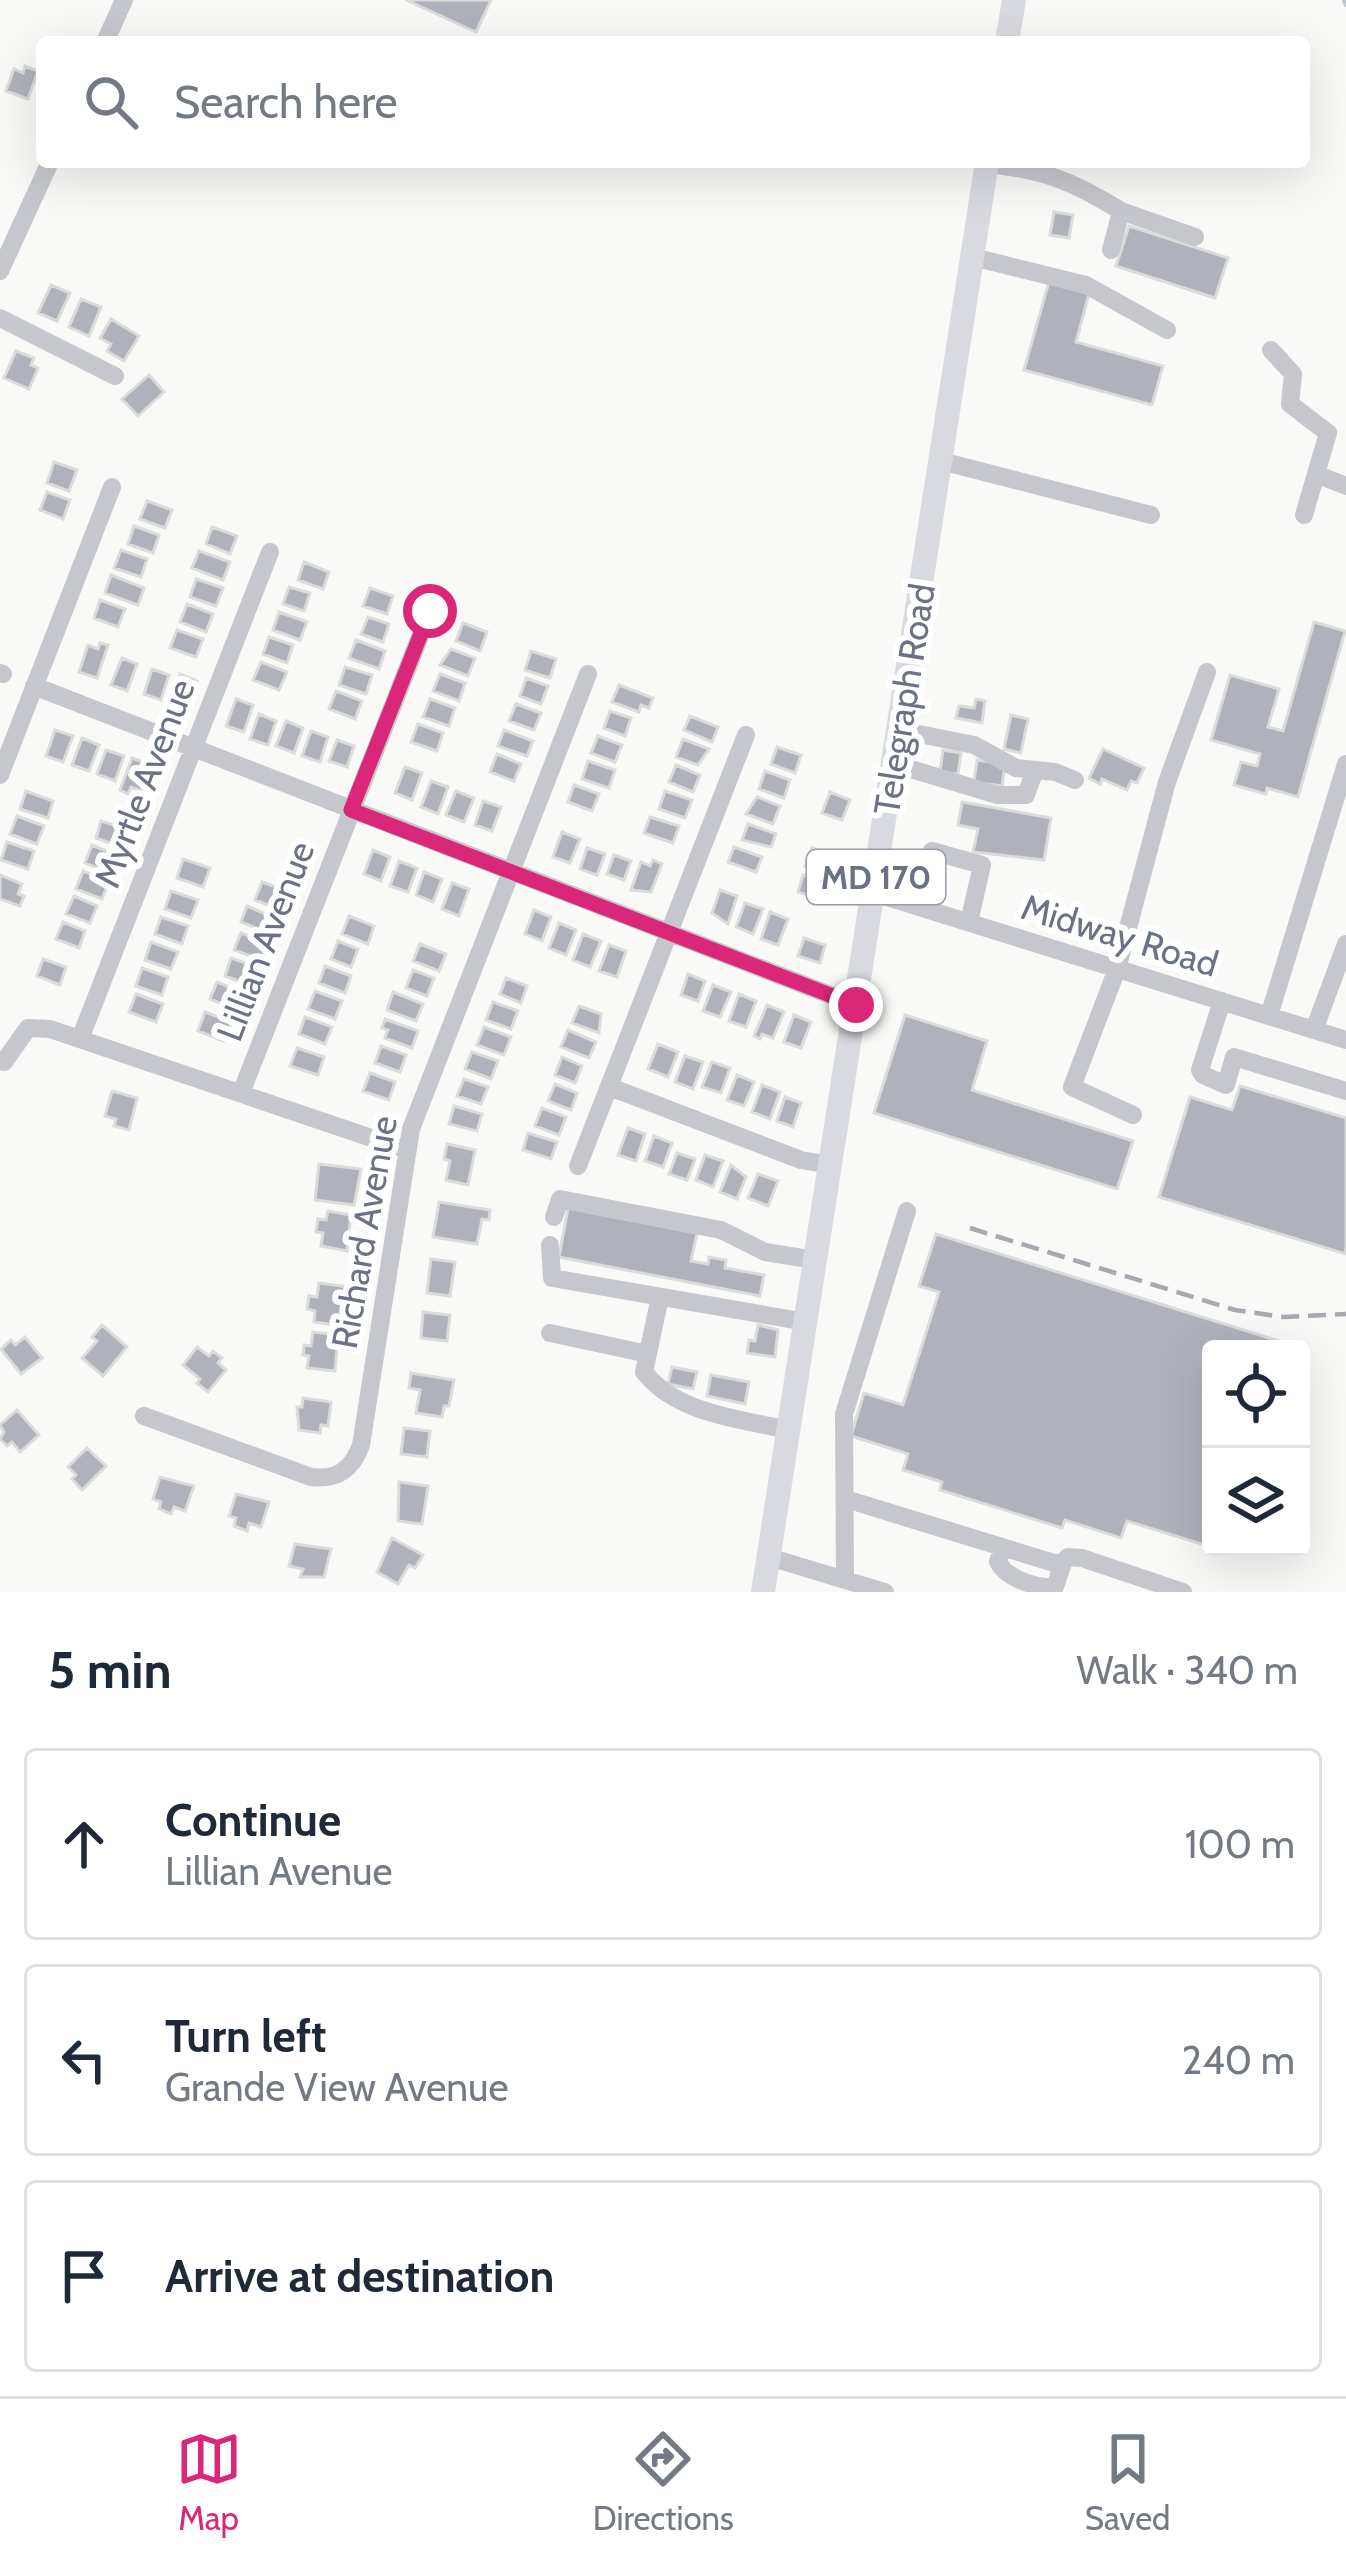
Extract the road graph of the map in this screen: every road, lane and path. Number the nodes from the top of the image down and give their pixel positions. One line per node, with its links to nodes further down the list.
1 (124, 0): 3 (street)
2 (1014, 0): 4 (main road)
3 (108, 36)
4 (1008, 36)
5 (47, 168): 12 (street)
6 (986, 168): 11 (main road, Telegraph Road / MD 170)
7 (1026, 168): 8 (street)
8 (1121, 211): 9 (street); 10 (street)
9 (1195, 237)
10 (1111, 250)
11 (973, 257): 14 (street); 17 (main road, Telegraph Road / MD 170)
12 (0, 271)
13 (0, 318): 16 (street)
14 (1167, 330)
15 (1271, 350): 18 (street)
16 (115, 376)
17 (941, 461): 21 (street); 28 (main road, Telegraph Road / MD 170)
18 (1316, 474): 19 (street); 22 (street)
19 (1346, 486)
20 (112, 487): 27 (street)
21 (1151, 515)
22 (1304, 515)
23 (270, 552): 30 (street, Myrtle Avenue)
24 (430, 611): 36 (street, Lillian Avenue)
25 (1207, 672): 43 (street)
26 (588, 674): 38 (street, Richard Avenue)
27 (34, 686): 30 (street); 34 (street)
28 (899, 730): 31 (main road, Telegraph Road / MD 170); 33 (street)
29 (746, 735): 41 (street)
30 (194, 747): 36 (street); 49 (street, Myrtle Avenue)
31 (894, 764): 33 (street); 39 (main road, Telegraph Road / MD 170)
32 (1346, 764): 47 (street)
33 (1035, 770): 35 (street)
34 (0, 775)
35 (1075, 780)
36 (351, 810): 38 (street); 54 (street, Lillian Avenue)
37 (932, 851): 40 (street)
38 (511, 872): 41 (street); 56 (street, Richard Avenue)
39 (874, 893): 40 (street, Midway Road); 46 (main road, Telegraph Road / MD 170)
40 (969, 922): 43 (street, Midway Road)
41 (669, 933): 46 (street); 52 (street)
42 (1346, 944): 44 (street)
43 (1118, 969): 45 (street, Midway Road); 55 (street)
44 (1338, 985): 48 (street)
45 (1222, 1001): 47 (street, Midway Road); 53 (street)
46 (856, 1005): 57 (main road, Telegraph Road / MD 170)
47 (1269, 1016): 48 (street, Midway Road)
48 (1314, 1030): 50 (street, Midway Road)
49 (80, 1039): 51 (street); 54 (street)
50 (1346, 1040)
51 (4, 1062)
52 (610, 1087): 57 (street); 58 (street)
53 (1346, 1091)
54 (241, 1093): 56 (street)
55 (1133, 1114)
56 (407, 1150): 67 (street, Richard Avenue)
57 (830, 1165): 62 (main road, Telegraph Road / MD 170)
58 (578, 1166)
59 (907, 1211): 69 (street)
60 (554, 1217): 62 (street)
61 (550, 1245): 63 (street)
62 (815, 1260): 64 (main road, Telegraph Road / MD 170)
63 (660, 1297): 64 (street); 66 (street)
64 (806, 1322): 68 (main road, Telegraph Road / MD 170)
65 (550, 1333): 66 (street)
66 (648, 1354): 68 (street)
67 (144, 1416)
68 (789, 1430): 70 (main road, Telegraph Road / MD 170)
69 (846, 1499): 71 (street); 72 (street)
70 (769, 1557): 71 (street); 73 (main road, Telegraph Road / MD 170)
71 (845, 1580): 74 (street)
72 (1127, 1583): 75 (street)
73 (764, 1592)
74 (885, 1592)
75 (1183, 1592)

